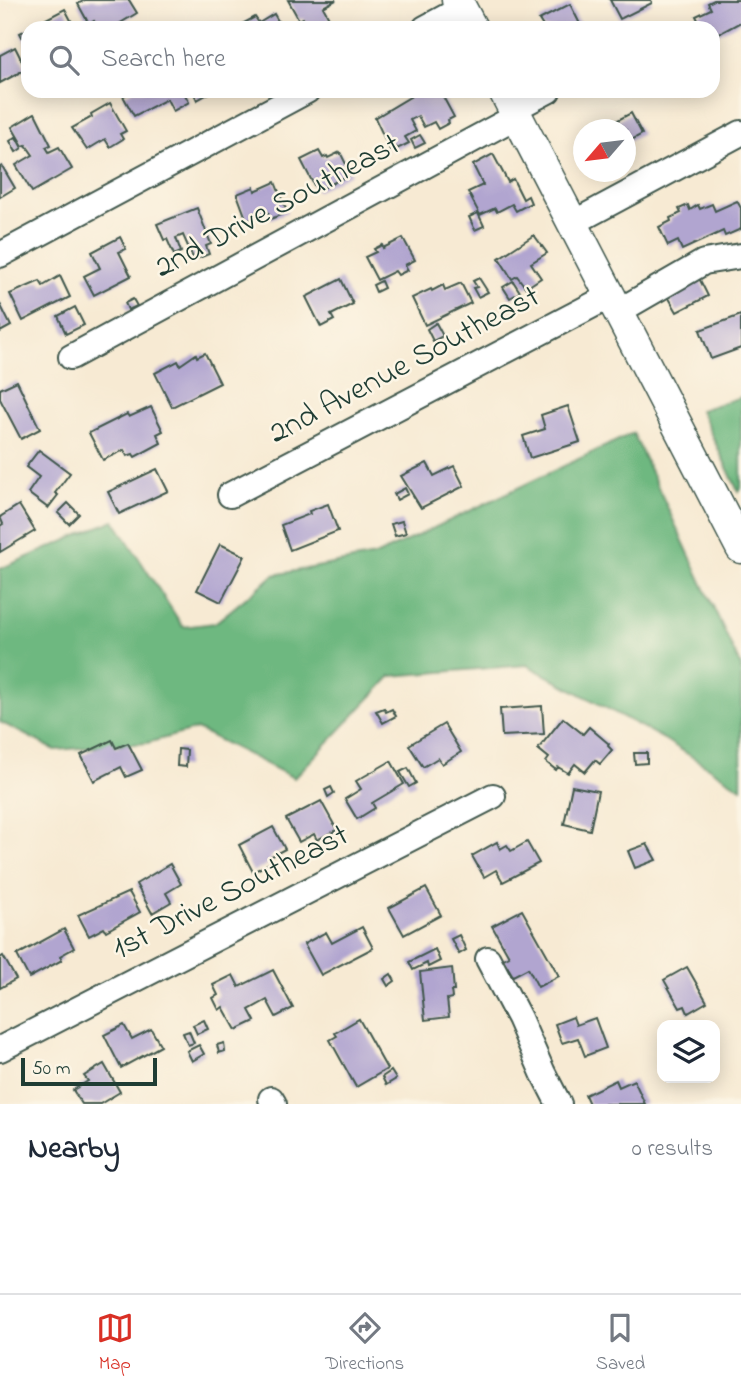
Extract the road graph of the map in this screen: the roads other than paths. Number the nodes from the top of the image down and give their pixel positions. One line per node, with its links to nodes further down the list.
1 (464, 12): 2 (street)
2 (442, 21)
3 (294, 98): 8 (street)
4 (530, 98): 5 (street, 2nd Drive Southeast)
5 (512, 105): 7 (main road); 11 (street, 2nd Drive Southeast)
6 (741, 133): 7 (street)
7 (573, 223): 10 (main road)
8 (0, 256)
9 (741, 256): 10 (street, 2nd Avenue Southeast)
10 (615, 303): 12 (street, 2nd Avenue Southeast); 13 (main road)
11 (71, 357)
12 (230, 495)
13 (741, 548)
14 (493, 796): 16 (street, 1st Drive Southeast)
15 (488, 959): 17 (street)
16 (0, 1049)
17 (559, 1104)

